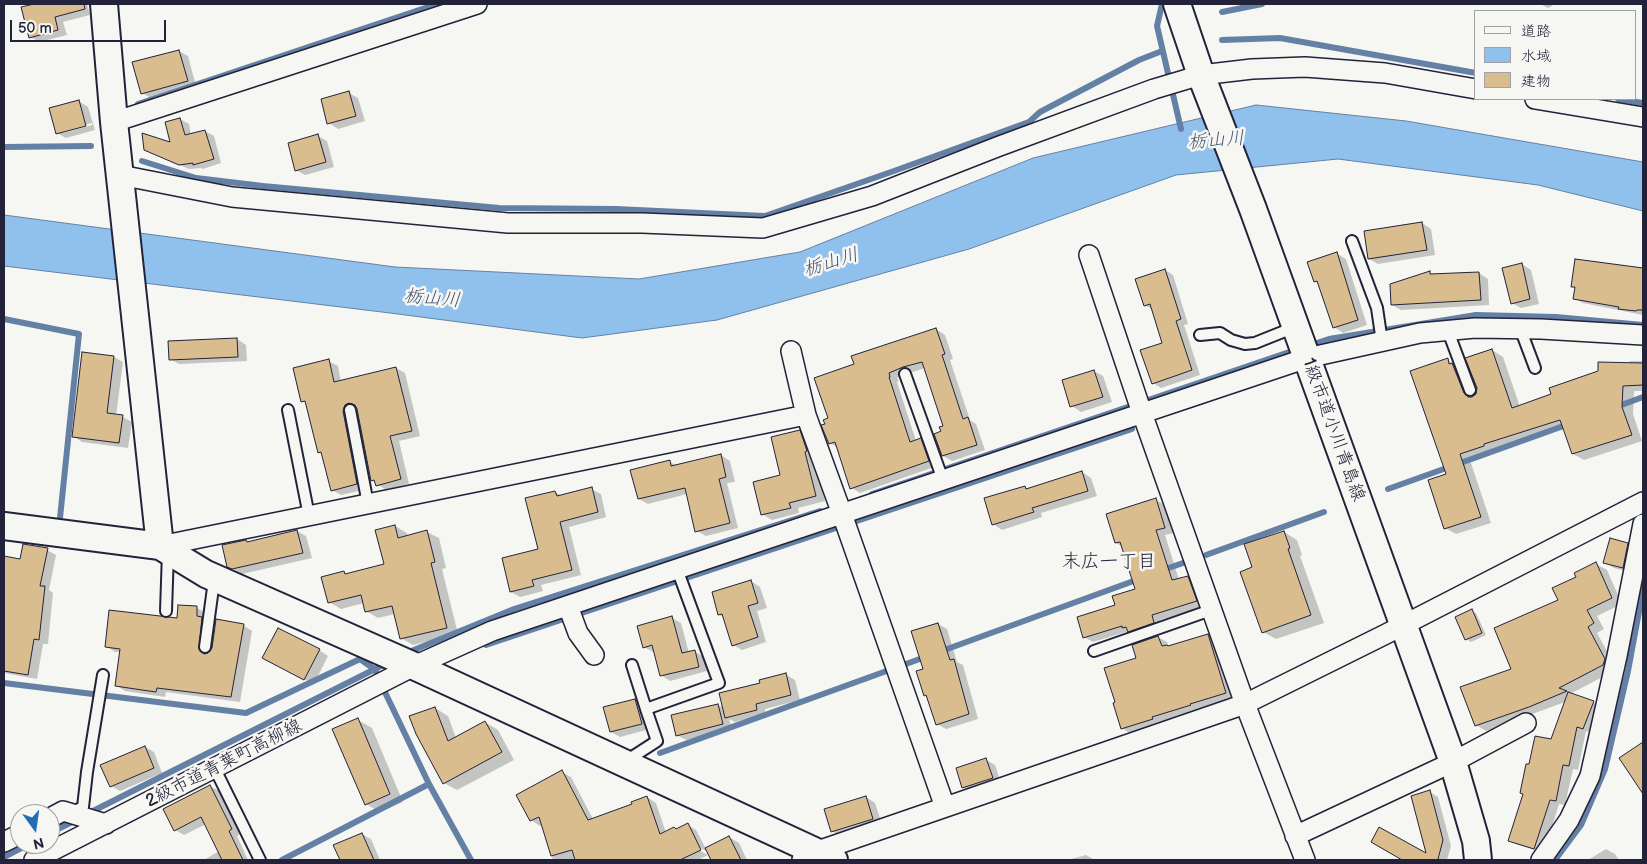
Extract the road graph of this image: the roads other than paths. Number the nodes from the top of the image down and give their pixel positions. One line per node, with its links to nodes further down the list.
1 (104, 4): 8 (street)
2 (477, 4): 8 (street)
3 (1177, 6): 4 (street, 1級市道小川青島線)
4 (1197, 82): 5 (street); 9 (street); 12 (street, 1級市道小川青島線)
5 (1474, 89)
6 (1541, 100): 7 (street)
7 (1643, 117)
8 (114, 122): 9 (street)
9 (121, 184): 34 (street)
10 (1352, 241): 17 (lane)
11 (1089, 255): 23 (street)
12 (1295, 327): 15 (lane); 19 (street, 1級市道小川青島線)
13 (1520, 328): 14 (street, 2級市道青葉町高柳線); 16 (street, 2級市道青葉町高柳線); 20 (lane)
14 (1448, 331): 17 (street, 2級市道青葉町高柳線); 22 (lane)
15 (1200, 335)
16 (1643, 335)
17 (1382, 342): 19 (street, 2級市道青葉町高柳線)
18 (791, 351): 26 (street)
19 (1307, 358): 23 (street, 2級市道青葉町高柳線); 40 (street, 1級市道小川青島線)
20 (1535, 368)
21 (905, 374): 27 (lane)
22 (1470, 390)
23 (1139, 405): 27 (street, 2級市道青葉町高柳線); 38 (street)
24 (288, 410): 31 (lane)
25 (350, 410): 29 (lane)
26 (806, 415): 29 (street); 30 (street)
27 (942, 480): 30 (street, 2級市道青葉町高柳線)
28 (1643, 502): 40 (street)
29 (368, 504): 31 (street)
30 (840, 510): 35 (street, 2級市道青葉町高柳線); 53 (street)
31 (308, 516): 34 (street)
32 (1643, 524): 63 (street)
33 (4, 526): 34 (street)
34 (164, 549): 36 (street); 39 (lane)
35 (677, 569): 37 (street, 2級市道青葉町高柳線); 48 (lane)
36 (213, 576): 41 (lane); 45 (street)
37 (568, 606): 43 (street); 45 (street, 2級市道青葉町高柳線)
38 (1211, 610): 42 (lane); 47 (street)
39 (166, 611)
40 (1404, 625): 47 (street); 50 (street, 1級市道小川青島線)
41 (205, 647)
42 (1094, 651)
43 (594, 655)
44 (632, 665): 48 (lane)
45 (414, 666): 51 (street); 52 (street, 2級市道青葉町高柳線)
46 (103, 675): 55 (lane)
47 (1245, 704): 53 (street); 57 (street)
48 (646, 709): 51 (lane)
49 (1526, 723): 50 (street)
50 (1454, 762): 57 (street); 62 (street, 1級市道小川青島線)
51 (623, 763): 58 (street)
52 (215, 769): 56 (street, 2級市道青葉町高柳線); 60 (lane)
53 (945, 807): 58 (street)
54 (60, 813): 55 (street)
55 (71, 814): 56 (street)
56 (106, 824): 59 (street, 2級市道青葉町高柳線)
57 (1296, 836): 61 (street)
58 (817, 857)
59 (34, 860)
60 (260, 860)
61 (1305, 860)
62 (1478, 860)
63 (1541, 860)

